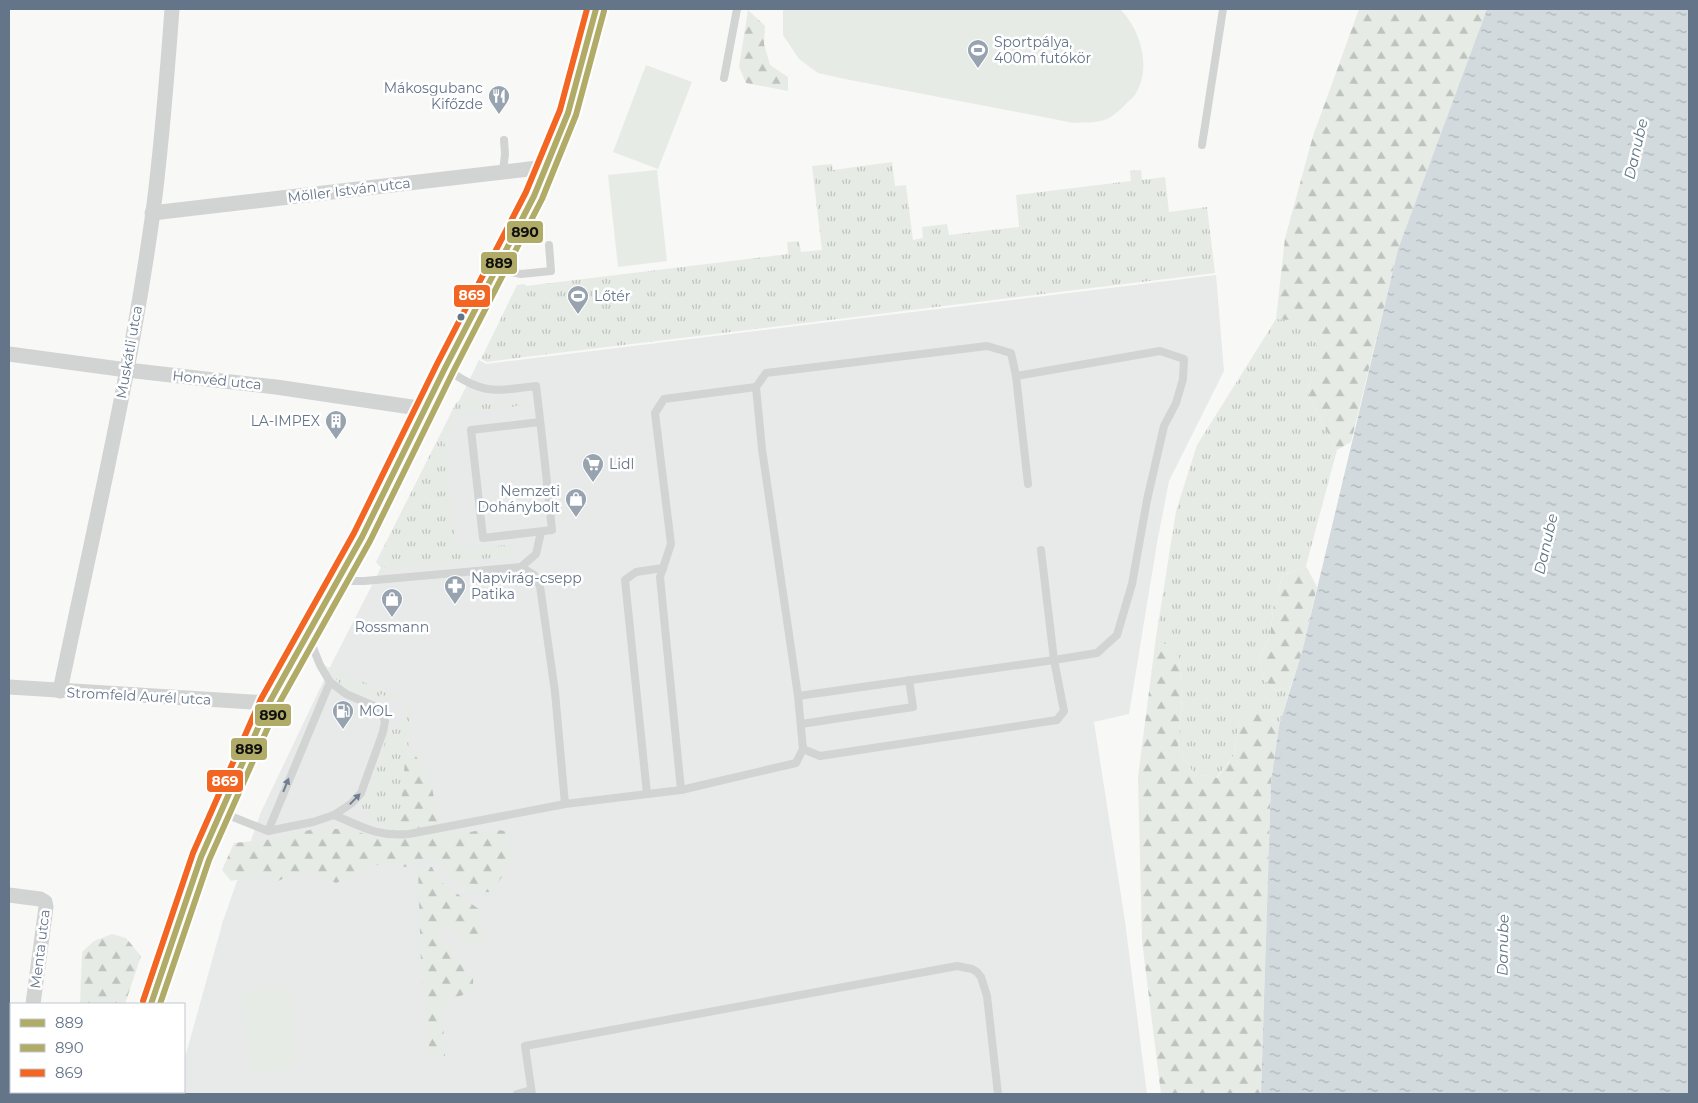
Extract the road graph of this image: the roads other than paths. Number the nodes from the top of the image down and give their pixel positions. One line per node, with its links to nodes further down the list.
1 (172, 9): 10 (street, Muskátli utca)
2 (596, 9): 8 (main road)
3 (737, 9): 5 (lane)
4 (1223, 9): 7 (lane)
5 (724, 78)
6 (504, 140): 9 (lane)
7 (1202, 145)
8 (546, 167): 9 (street, Möller István utca); 12 (main road)
9 (503, 172): 10 (street, Möller István utca)
10 (152, 214): 15 (street, Muskátli utca)
11 (549, 245): 12 (lane)
12 (496, 269): 14 (main road)
13 (9, 354): 15 (street, Honvéd utca)
14 (445, 368): 18 (main road); 19 (lane)
15 (127, 370): 18 (street, Honvéd utca); 31 (street, Muskátli utca)
16 (1016, 376): 17 (lane); 20 (lane); 27 (lane)
17 (756, 388): 24 (lane); 32 (lane)
18 (425, 409): 25 (main road)
19 (540, 422): 21 (lane); 21 (lane)
20 (1028, 484)
21 (541, 532): 23 (lane)
22 (1041, 550): 27 (lane)
23 (521, 566): 25 (lane); 38 (lane)
24 (663, 568): 36 (lane); 37 (lane)
25 (338, 581): 26 (main road)
26 (307, 634): 29 (lane); 33 (main road)
27 (1054, 660): 28 (lane); 35 (lane)
28 (909, 680): 32 (lane); 34 (lane)
29 (330, 682): 40 (lane, one-way to 29); 41 (lane, one-way to 29)
30 (9, 687): 31 (street, Stromfeld Aurél utca)
31 (60, 691): 33 (street, Stromfeld Aurél utca)
32 (798, 696): 34 (lane)
33 (269, 703): 39 (main road)
34 (801, 724): 35 (lane)
35 (803, 749): 36 (lane)
36 (681, 790): 37 (lane)
37 (647, 794): 38 (lane)
38 (565, 804): 40 (lane)
39 (221, 812): 41 (lane); 44 (main road)
40 (334, 815): 41 (lane)
41 (268, 831)
42 (9, 895): 43 (street, Menta utca)
43 (33, 1003)
44 (151, 1003)
45 (532, 1092): 46 (lane); 47 (lane)
46 (518, 1094)
47 (998, 1094)

